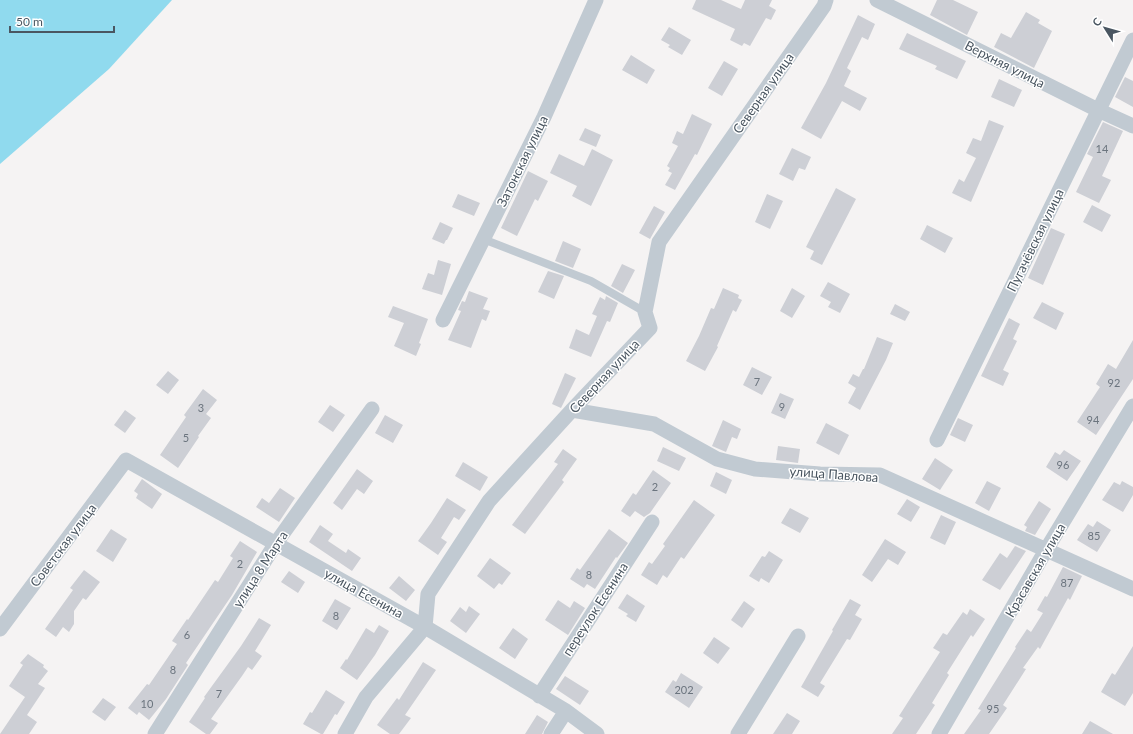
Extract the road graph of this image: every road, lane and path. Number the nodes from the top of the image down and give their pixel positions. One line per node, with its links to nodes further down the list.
1 (596, 0): 7 (street, Затонская улица)
2 (826, 0): 8 (street, Северная улица)
3 (877, 0): 5 (street, Верхняя улица)
4 (1133, 40): 5 (street, Пугачёвская улица)
5 (1098, 110): 6 (street, Верхняя улица); 13 (street, Пугачёвская улица)
6 (1133, 126)
7 (483, 239): 8 (lane); 9 (street, Затонская улица)
8 (645, 312): 12 (street, Северная улица)
9 (443, 320)
10 (1133, 406): 17 (street, Красавская улица)
11 (372, 409): 16 (street, улица 8 Марта)
12 (572, 410): 17 (street, улица Павлова); 19 (street, Северная улица)
13 (937, 440)
14 (126, 460): 16 (street, улица Есенина); 20 (street, Советская улица)
15 (652, 522): 22 (street, переулок Есенина)
16 (276, 543): 19 (street, улица Есенина); 24 (street, улица 8 Марта)
17 (1046, 550): 18 (street, улица Павлова); 29 (street, Красавская улица)
18 (1133, 589)
19 (425, 627): 22 (street, улица Есенина); 25 (street)
20 (0, 629)
21 (798, 636): 28 (street)
22 (539, 696): 23 (street, улица Есенина)
23 (566, 711): 26 (street); 27 (street, улица Есенина)
24 (155, 734)
25 (345, 734)
26 (551, 734)
27 (597, 734)
28 (738, 734)
29 (939, 734)

